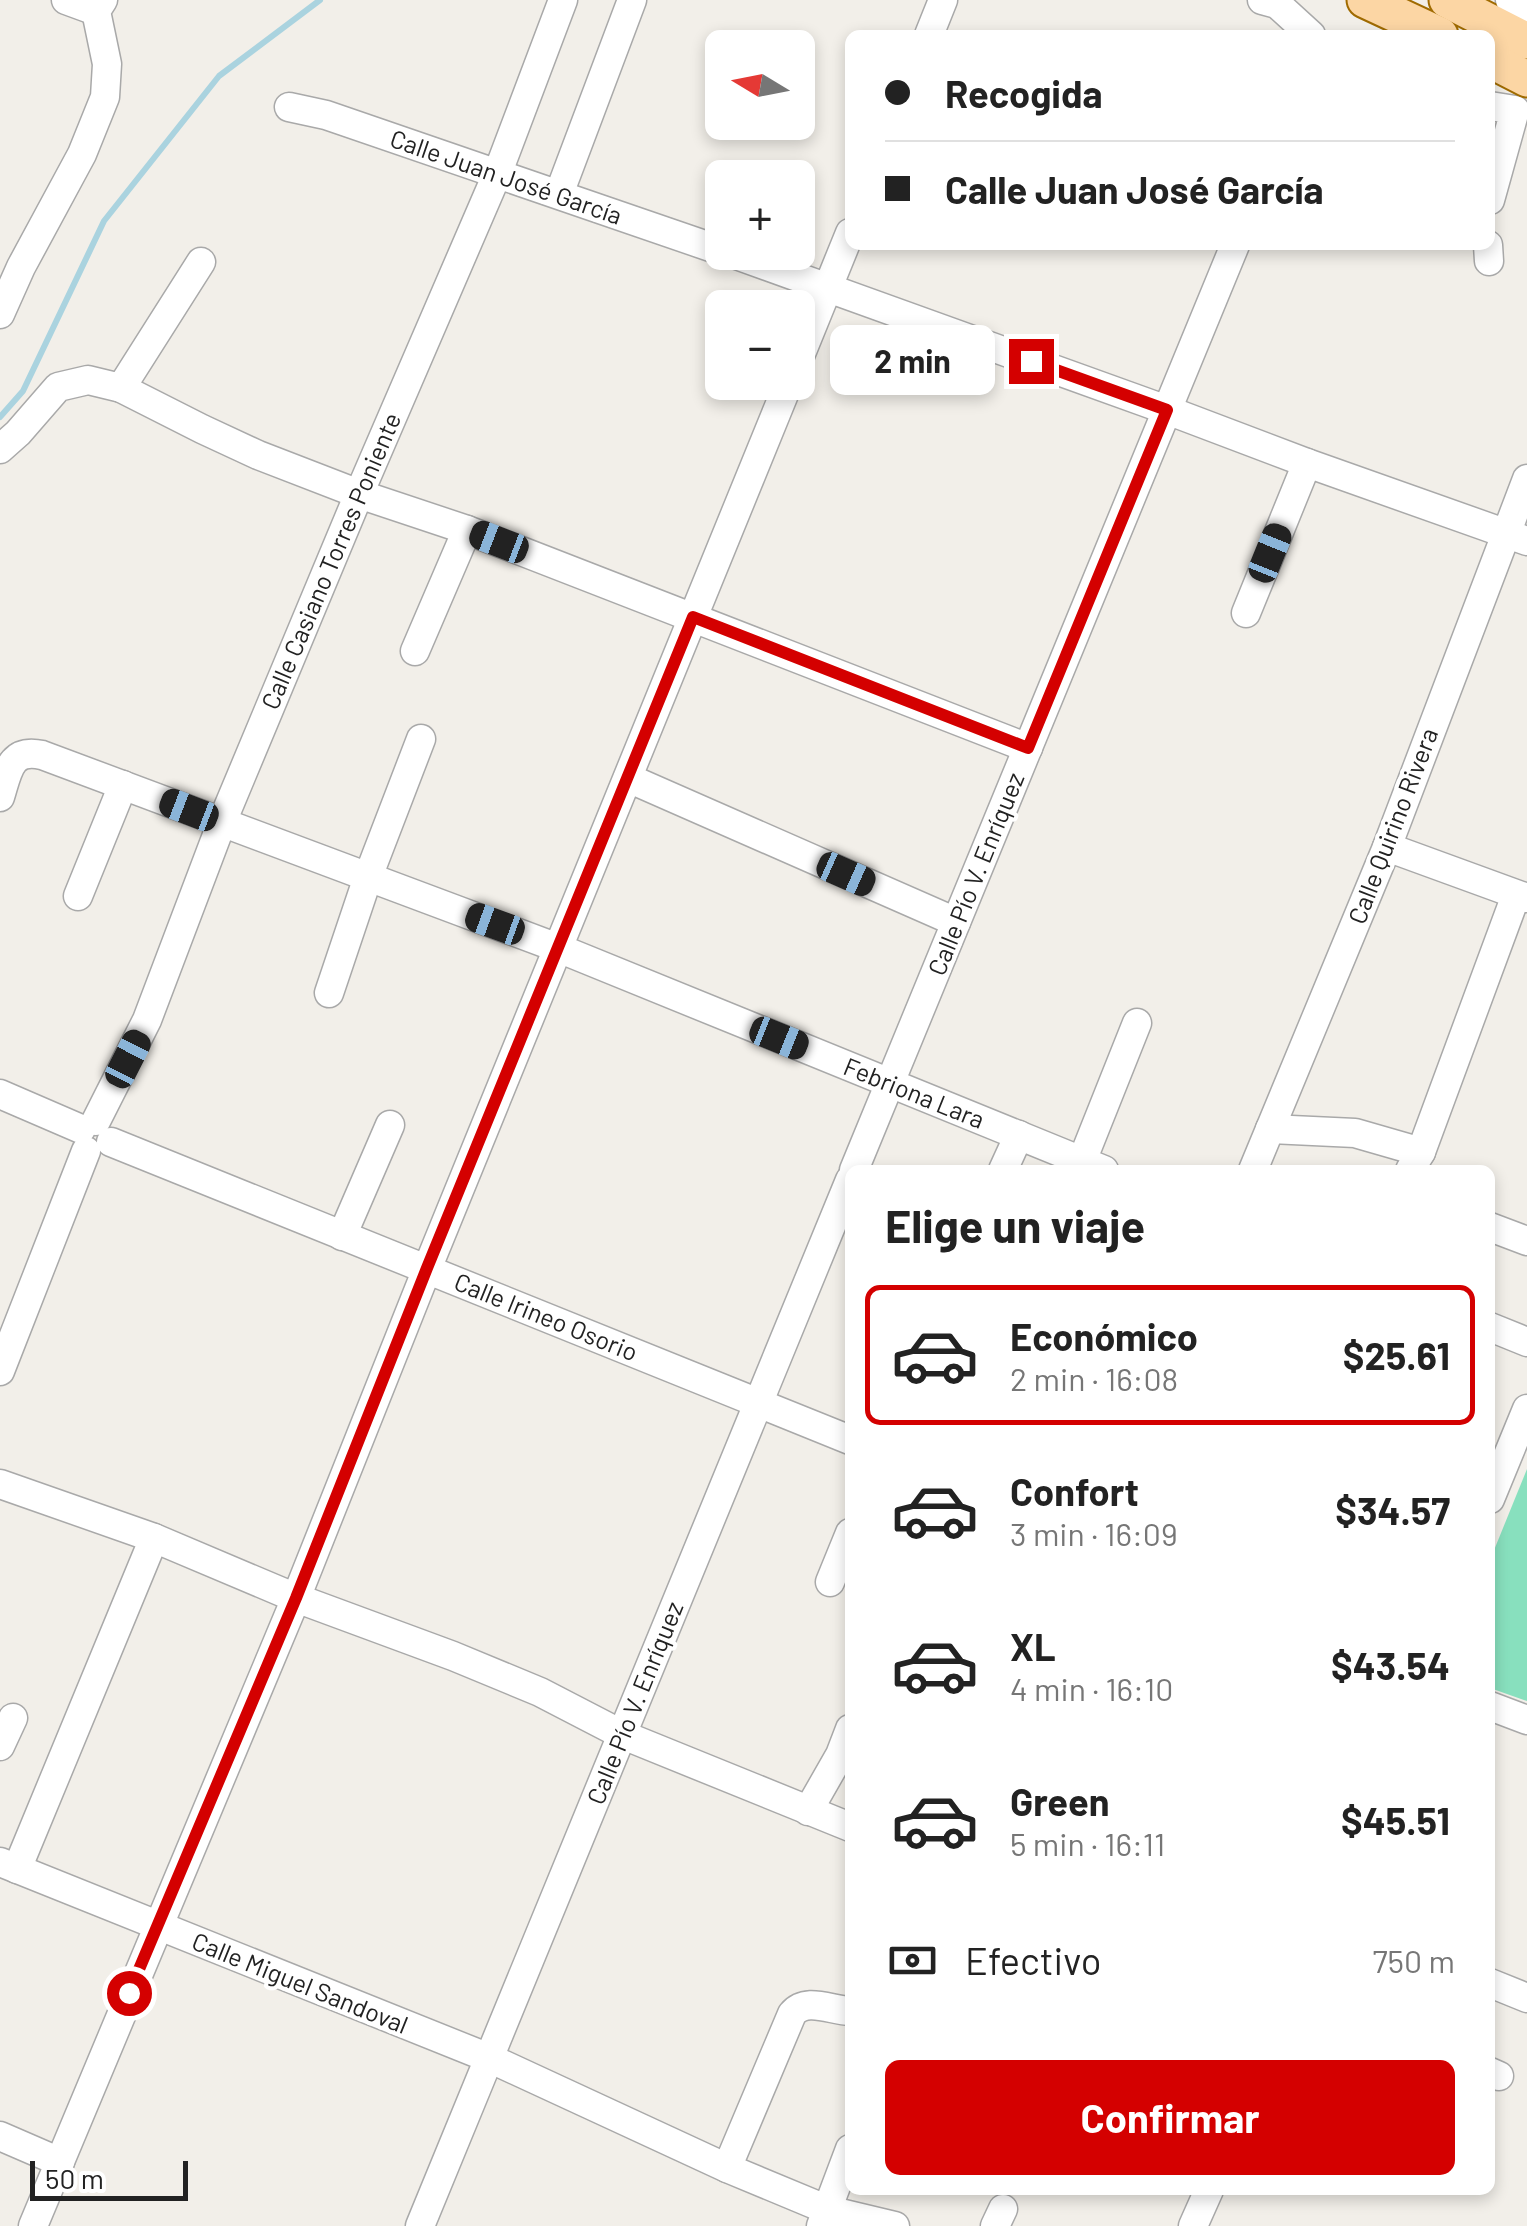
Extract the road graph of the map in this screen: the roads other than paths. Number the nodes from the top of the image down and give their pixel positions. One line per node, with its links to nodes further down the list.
1 (66, 0): 9 (street)
2 (563, 0): 18 (street, Calle Casiano Torres Poniente)
3 (632, 0): 20 (street)
4 (943, 0): 11 (street)
5 (1262, 0): 12 (street)
6 (1365, 0): 13 (main road)
7 (1447, 0): 14 (main road)
8 (1510, 0): 10 (street)
9 (100, 6): 27 (street)
10 (1527, 8)
11 (932, 30)
12 (1305, 30)
13 (1429, 30)
14 (1527, 41)
15 (1495, 69): 16 (main road)
16 (1511, 98): 19 (street)
17 (289, 107): 18 (street, Calle Juan José García)
18 (498, 172): 20 (street, Calle Juan José García); 35 (street, Calle Casiano Torres Poniente)
19 (1495, 176)
20 (559, 194): 21 (street, Calle Juan José García)
21 (705, 245)
22 (845, 245): 26 (street)
23 (1232, 250): 31 (street, Calle Pío V. Enríquez)
24 (201, 262): 29 (street)
25 (778, 270): 26 (street, Calle Juan José García)
26 (828, 287): 28 (street); 31 (street, Calle Juan José García)
27 (0, 314)
28 (815, 319)
29 (121, 388): 32 (street); 35 (street)
30 (782, 400): 39 (street)
31 (1167, 410): 33 (street, Calle Juan José García); 42 (street, Calle Pío V. Enríquez)
32 (0, 449)
33 (1306, 464): 37 (street, Calle Juan José García); 38 (street)
34 (1527, 479): 37 (street, Calle Quirino Rivera)
35 (358, 494): 36 (street); 46 (street, Calle Casiano Torres Poniente)
36 (467, 530): 39 (street); 40 (street)
37 (1516, 537): 47 (street, Calle Quirino Rivera)
38 (1246, 613)
39 (693, 617): 42 (street); 43 (street)
40 (415, 650)
41 (421, 739): 48 (street)
42 (1028, 748): 51 (street, Calle Pío V. Enríquez)
43 (628, 778): 51 (street); 52 (street)
44 (122, 785): 45 (street, Febriona Lara); 46 (street, Febriona Lara); 49 (street)
45 (0, 797)
46 (222, 822): 48 (street, Febriona Lara); 60 (street, Calle Casiano Torres Poniente)
47 (1387, 847): 50 (street); 58 (street, Calle Quirino Rivera)
48 (368, 877): 52 (street, Febriona Lara); 53 (street)
49 (78, 896)
50 (1521, 896): 61 (street)
51 (956, 922): 55 (street, Calle Pío V. Enríquez)
52 (558, 948): 55 (street, Febriona Lara); 71 (street)
53 (329, 992)
54 (1137, 1023): 65 (street)
55 (890, 1083): 59 (street, Febriona Lara); 62 (street, Calle Pío V. Enríquez)
56 (0, 1094): 60 (street, Calle Irineo Osorio)
57 (390, 1124): 69 (street)
58 (1270, 1130): 61 (street); 66 (street, Calle Quirino Rivera)
59 (1018, 1135): 63 (street); 64 (street, Febriona Lara)
60 (94, 1136): 69 (street, Calle Irineo Osorio); 74 (street, Calle Casiano Torres Poniente)
61 (1416, 1161)
62 (856, 1165)
63 (1005, 1165)
64 (1091, 1165)
65 (1093, 1165)
66 (1255, 1165)
67 (845, 1192): 75 (street, Calle Pío V. Enríquez)
68 (1495, 1230): 70 (street)
69 (342, 1236): 71 (street, Calle Irineo Osorio)
70 (1527, 1242)
71 (427, 1268): 75 (street, Calle Irineo Osorio); 83 (street)
72 (1495, 1329): 73 (street)
73 (1527, 1342)
74 (0, 1371)
75 (758, 1403): 77 (street, Calle Irineo Osorio); 87 (street, Calle Pío V. Enríquez)
76 (1527, 1409): 79 (street)
77 (845, 1438)
78 (0, 1484): 80 (street)
79 (1495, 1487)
80 (154, 1538): 83 (street); 92 (street)
81 (845, 1545): 82 (street)
82 (830, 1582)
83 (296, 1598): 87 (street); 93 (street)
84 (1495, 1708): 86 (street)
85 (13, 1718): 89 (street)
86 (1527, 1720)
87 (622, 1735): 90 (street); 97 (street, Calle Pío V. Enríquez)
88 (845, 1742): 90 (street)
89 (0, 1746)
90 (808, 1810): 91 (street)
91 (845, 1825)
92 (8, 1865): 93 (street, Calle Miguel Sandoval)
93 (157, 1926): 97 (street, Calle Miguel Sandoval); 99 (street)
94 (1495, 1986): 95 (street)
95 (1527, 1998)
96 (845, 2010): 101 (street)
97 (489, 2058): 101 (street, Calle Miguel Sandoval); 105 (street, Calle Pío V. Enríquez)
98 (0, 2136): 99 (street)
99 (60, 2162): 104 (street)
100 (845, 2162): 103 (street)
101 (727, 2168): 103 (street, Calle Miguel Sandoval)
102 (1207, 2195): 107 (street)
103 (824, 2218): 106 (street, Calle Miguel Sandoval)
104 (33, 2226)
105 (420, 2226)
106 (895, 2226)
107 (1193, 2226)

